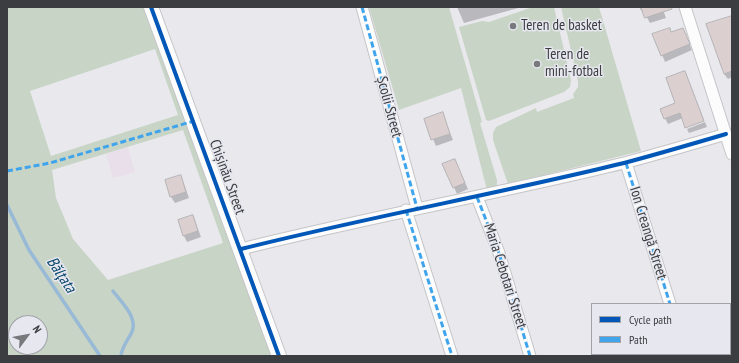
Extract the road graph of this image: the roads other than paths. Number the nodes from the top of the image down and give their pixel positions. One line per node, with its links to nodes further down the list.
1 (151, 7): 9 (street, Chișinău Street)
2 (362, 7): 8 (street, Școlii Street)
3 (685, 7): 4 (street)
4 (726, 134): 5 (street); 6 (street)
5 (732, 154)
6 (626, 163): 7 (street); 10 (street, Ion Creangă Street)
7 (478, 197): 8 (street); 13 (street, Maria Cebotari Street)
8 (411, 209): 9 (street); 12 (street, Școlii Street)
9 (241, 249): 11 (street, Chișinău Street)
10 (670, 303)
11 (279, 356)
12 (452, 356)
13 (530, 356)

